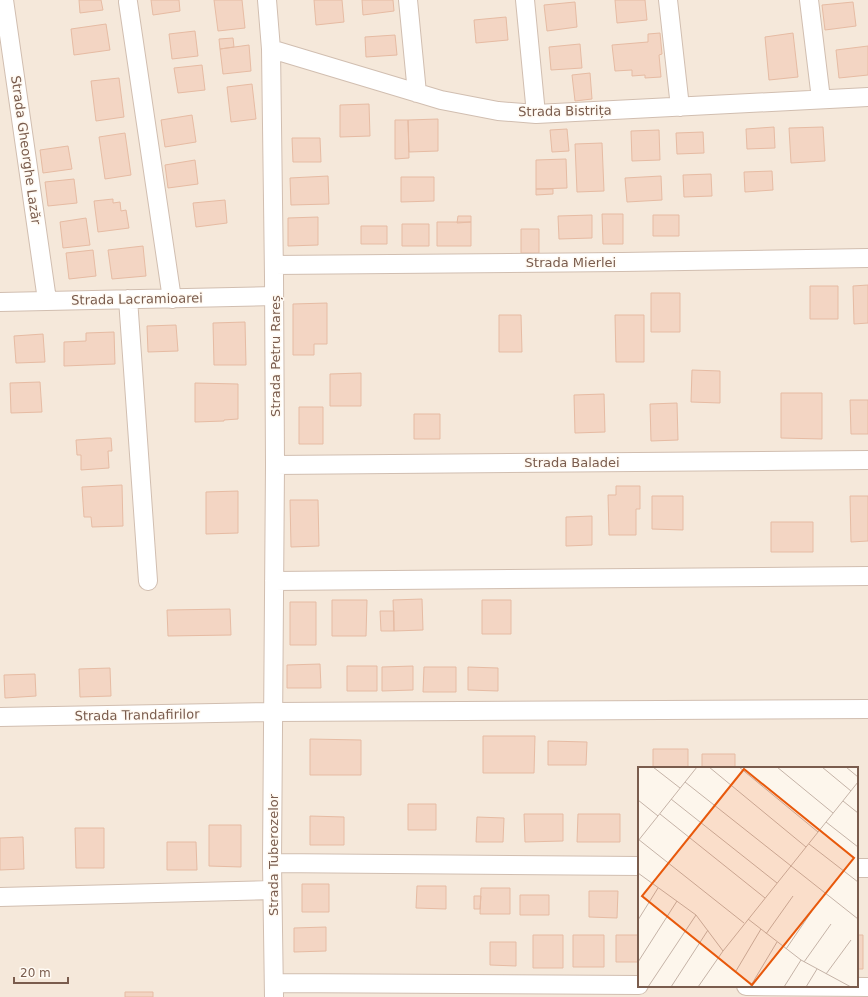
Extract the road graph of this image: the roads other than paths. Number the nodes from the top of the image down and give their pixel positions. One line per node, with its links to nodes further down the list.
1 (4, 0): 18 (street, Strada Gheorghe Lazăr)
2 (266, 0): 8 (street, Strada Petru Rareș)
3 (408, 0): 9 (street)
4 (525, 0): 13 (street)
5 (668, 0): 12 (street)
6 (809, 0): 11 (street)
7 (128, 2): 17 (street)
8 (271, 50): 9 (street, Strada Bistrița); 15 (street, Strada Petru Rareș)
9 (417, 93): 13 (street, Strada Bistrița)
10 (868, 97): 11 (street, Strada Bistrița)
11 (821, 99): 12 (street, Strada Bistrița)
12 (680, 107): 13 (street, Strada Bistrița)
13 (536, 114)
14 (868, 258): 15 (street, Strada Mierlei)
15 (274, 265): 16 (street, Strada Petru Rareș)
16 (274, 296): 17 (street, Strada Lacramioarei); 22 (street, Strada Petru Rareș)
17 (172, 299): 19 (street, Strada Lacramioarei)
18 (47, 300): 19 (street, Strada Lacramioarei); 20 (street, Strada Lacramioarei)
19 (128, 300): 24 (street)
20 (0, 302)
21 (868, 460): 22 (street, Strada Baladei)
22 (275, 465): 25 (street, Strada Petru Rareș)
23 (868, 576): 25 (street)
24 (148, 581)
25 (274, 581): 27 (street, Strada Petru Rareș)
26 (868, 709): 27 (street, Strada Trandafirilor)
27 (274, 712): 28 (street, Strada Trandafirilor); 29 (street, Strada Tuberozelor)
28 (0, 717)
29 (272, 863): 30 (street); 31 (street, Strada Tuberozelor)
30 (638, 866)
31 (272, 890): 32 (street); 36 (street, Strada Tuberozelor)
32 (0, 897)
33 (638, 985): 36 (street)
34 (858, 987): 35 (street)
35 (868, 987)
36 (274, 990)

